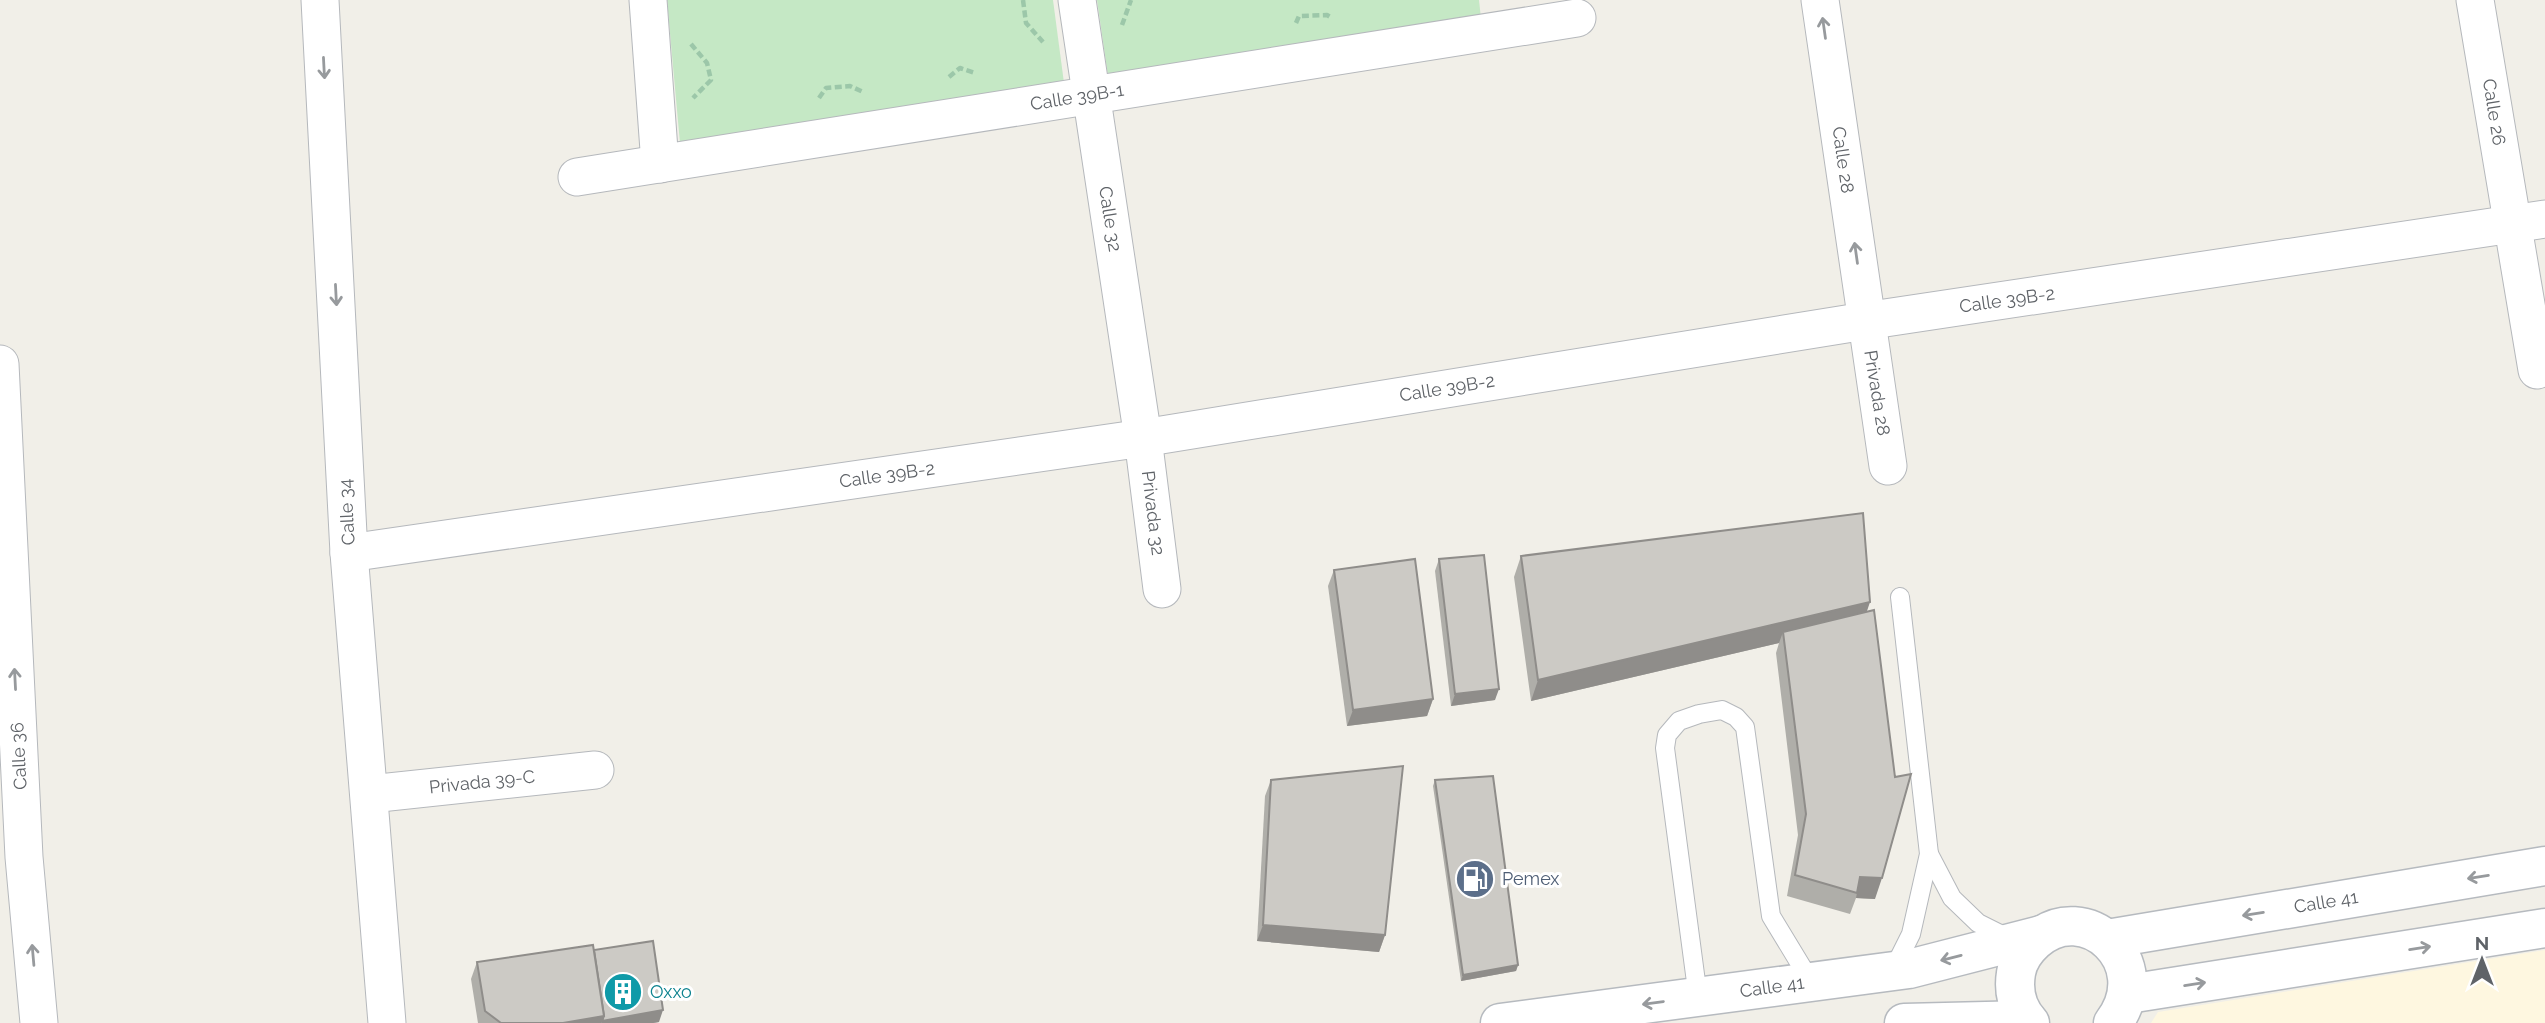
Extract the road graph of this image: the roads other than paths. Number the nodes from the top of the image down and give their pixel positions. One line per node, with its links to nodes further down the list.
1 (320, 0): 17 (street, Calle 34, one-way to 17)
2 (648, 0): 9 (street)
3 (1077, 0): 8 (street, Calle 32)
4 (1820, 0): 12 (street, Calle 28, one-way to 4)
5 (2475, 0): 11 (street, Calle 26)
6 (1497, 15): 7 (street, Calle 39B-1); 8 (street, Calle 39B-1)
7 (1577, 18)
8 (1091, 95): 9 (street, Calle 39B-1); 15 (street, Calle 32)
9 (660, 164): 10 (street, Calle 39B-1)
10 (577, 177)
11 (2529, 222): 12 (street, Calle 39B-2); 14 (street, Calle 26)
12 (1866, 321): 15 (street, Calle 39B-2); 16 (street, Privada 28)
13 (0, 363): 23 (street, Calle 36, one-way to 13)
14 (2537, 370)
15 (1143, 438): 17 (street, Calle 39B-2); 18 (street, Privada 32)
16 (1888, 466)
17 (349, 553): 21 (street, Calle 34)
18 (1162, 589)
19 (1899, 597): 22 (lane)
20 (595, 770): 21 (street, Privada 39-C)
21 (370, 793): 34 (street, Calle 34)
22 (1929, 854): 26 (lane); 28 (lane)
23 (12, 857): 33 (street, Calle 36, one-way to 23)
24 (2545, 866): 27 (main road, Calle 41, one-way to 27)
25 (2545, 928): 31 (main road, one-way to 25)
26 (2028, 939): 27 (main road, Calle 41); 28 (main road, Calle 41, one-way to 28); 32 (main road)
27 (2107, 939): 31 (main road)
28 (1893, 971): 29 (main road, Calle 41)
29 (1811, 982): 30 (main road, Calle 41); 30 (lane)
30 (1698, 997): 35 (main road, Calle 41, one-way to 35)
31 (2120, 1009)
32 (2028, 1022): 36 (main road)
33 (39, 1023)
34 (387, 1023)
35 (1500, 1023)
36 (1905, 1023)

